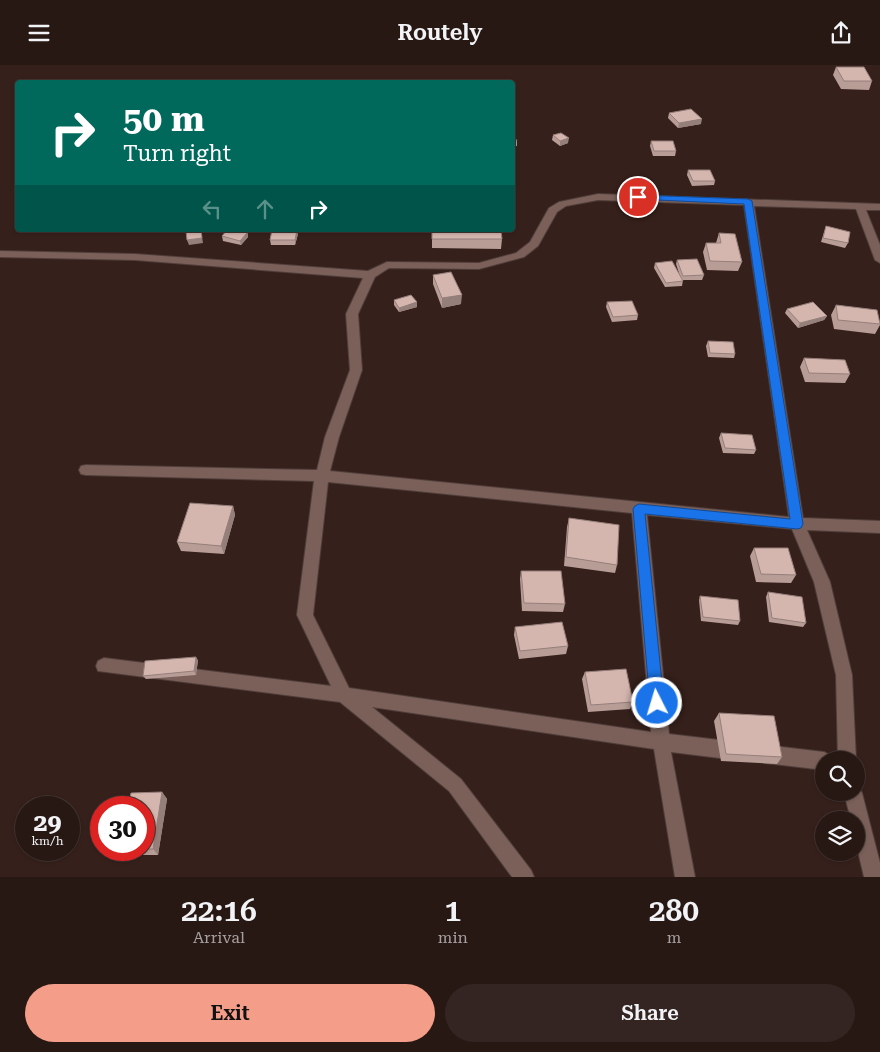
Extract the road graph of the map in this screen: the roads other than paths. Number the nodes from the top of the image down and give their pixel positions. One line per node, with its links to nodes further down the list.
1 (748, 201): 2 (street); 6 (street); 10 (street)
2 (860, 206): 3 (street); 5 (street)
3 (880, 207)
4 (0, 254): 6 (street)
5 (880, 260)
6 (370, 275): 8 (street)
7 (86, 470): 8 (street)
8 (322, 476): 9 (street); 13 (street)
9 (639, 509): 10 (street); 14 (street)
10 (797, 524): 11 (street); 15 (street)
11 (880, 527)
12 (104, 666): 13 (street)
13 (344, 695): 14 (street); 18 (street)
14 (661, 742): 16 (street); 19 (street)
15 (847, 751)
16 (815, 760)
17 (855, 801): 20 (street)
18 (524, 877)
19 (685, 877)
20 (874, 877)

